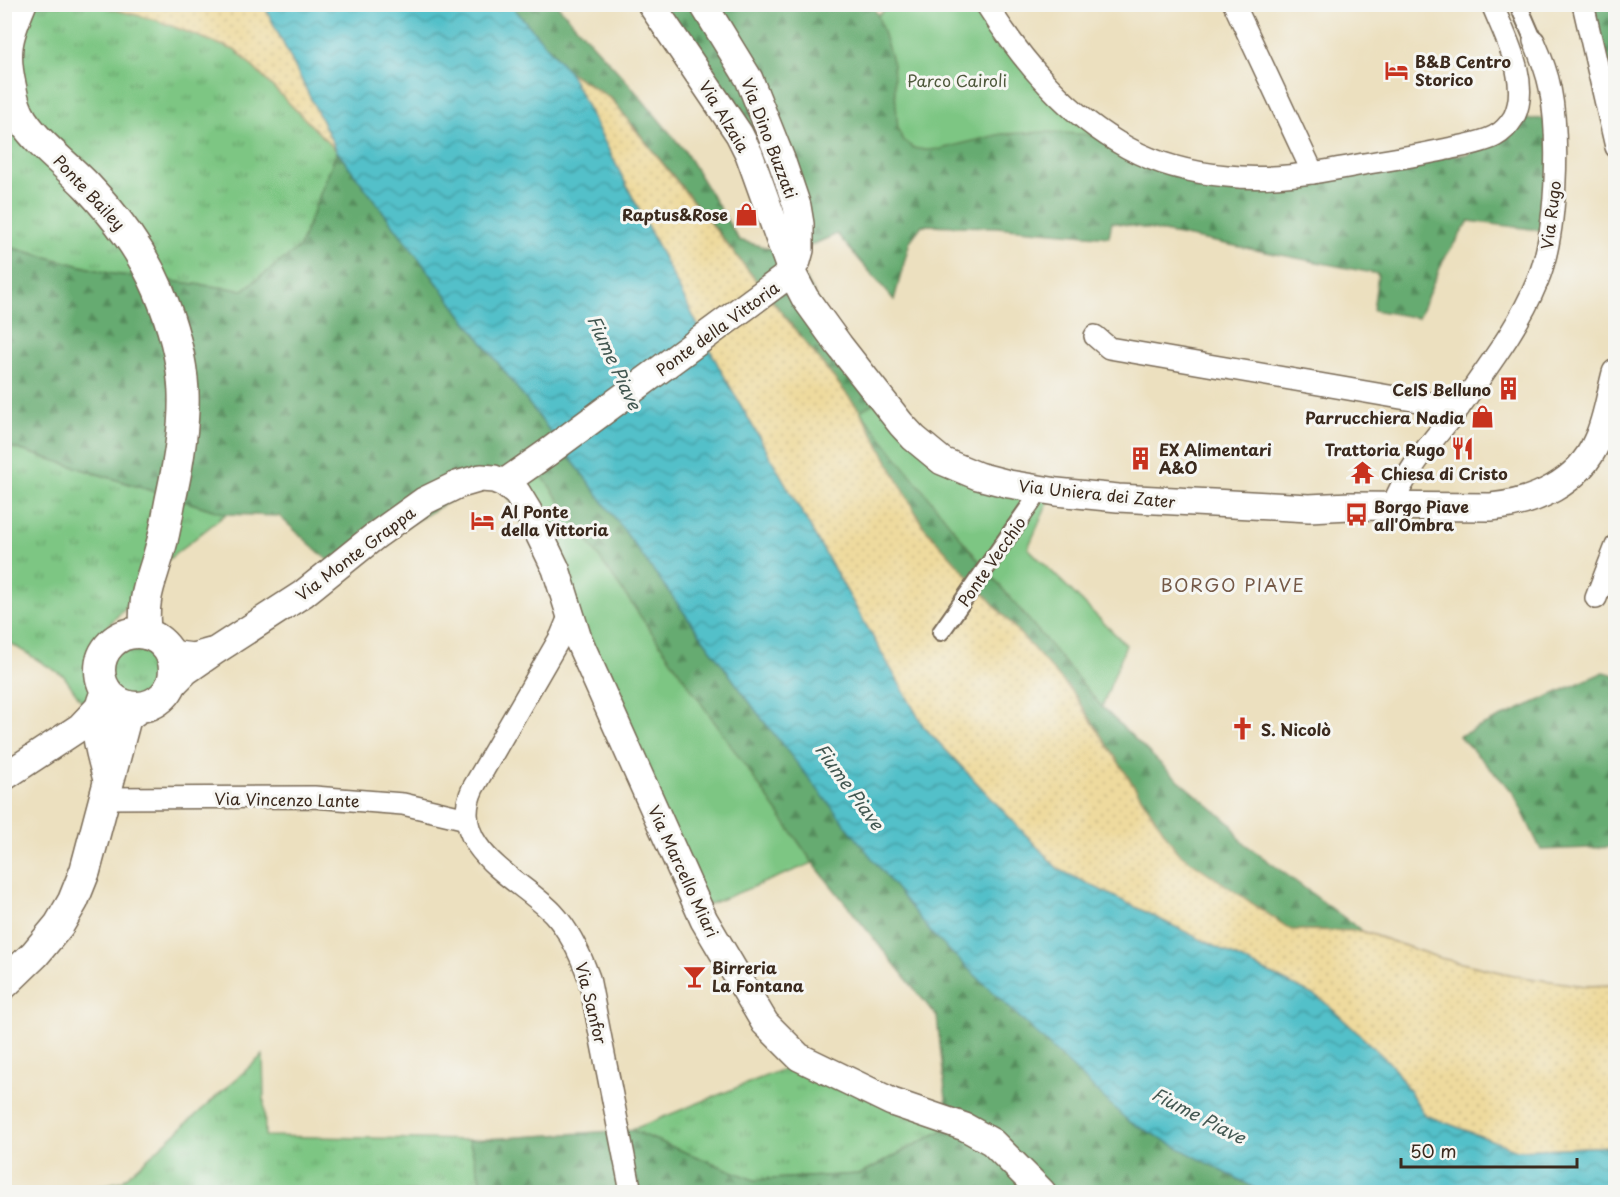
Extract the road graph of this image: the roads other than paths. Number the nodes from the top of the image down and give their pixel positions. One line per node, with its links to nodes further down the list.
1 (21, 4): 21 (main road, Ponte Bailey)
2 (651, 4): 12 (street, Via Alzaia)
3 (703, 4): 12 (street, Via Dino Buzzati)
4 (986, 4): 11 (street)
5 (1234, 4): 11 (street)
6 (1492, 4): 11 (street)
7 (1518, 4): 9 (street, Via Rugo)
8 (1583, 4): 10 (street)
9 (1534, 41): 15 (street, Via Rugo)
10 (1614, 135)
11 (1313, 173)
12 (788, 275): 17 (street, Ponte della Vittoria); 18 (street, Via Uniera dei Zater)
13 (1095, 336): 15 (street)
14 (1616, 373): 16 (street, Via Uniera dei Zater)
15 (1459, 408): 19 (street, Via Rugo)
16 (1608, 437): 19 (street, Via Uniera dei Zater)
17 (504, 483): 23 (street, Via Marcello Miari); 27 (street, Via Monte Grappa)
18 (1041, 490): 19 (street, Via Uniera dei Zater); 24 (street, Ponte Vecchio)
19 (1392, 507)
20 (1616, 546): 22 (street)
21 (145, 597): 25 (main road); 26 (main road)
22 (1596, 598)
23 (570, 614): 33 (street); 36 (street, Via Marcello Miari)
24 (941, 632)
25 (146, 634): 26 (main road); 28 (main road)
26 (114, 640): 30 (main road)
27 (215, 651): 28 (street, Via Monte Grappa); 29 (street, Via Monte Grappa)
28 (170, 654): 29 (main road)
29 (171, 687): 30 (main road, Via Monte Grappa)
30 (113, 711): 31 (street, Via Monte Grappa); 32 (main road)
31 (4, 777)
32 (107, 789): 33 (street, Via Vincenzo Lante); 34 (main road)
33 (467, 819): 35 (street, Via Sanfor)
34 (4, 984)
35 (631, 1192)
36 (1042, 1192)

